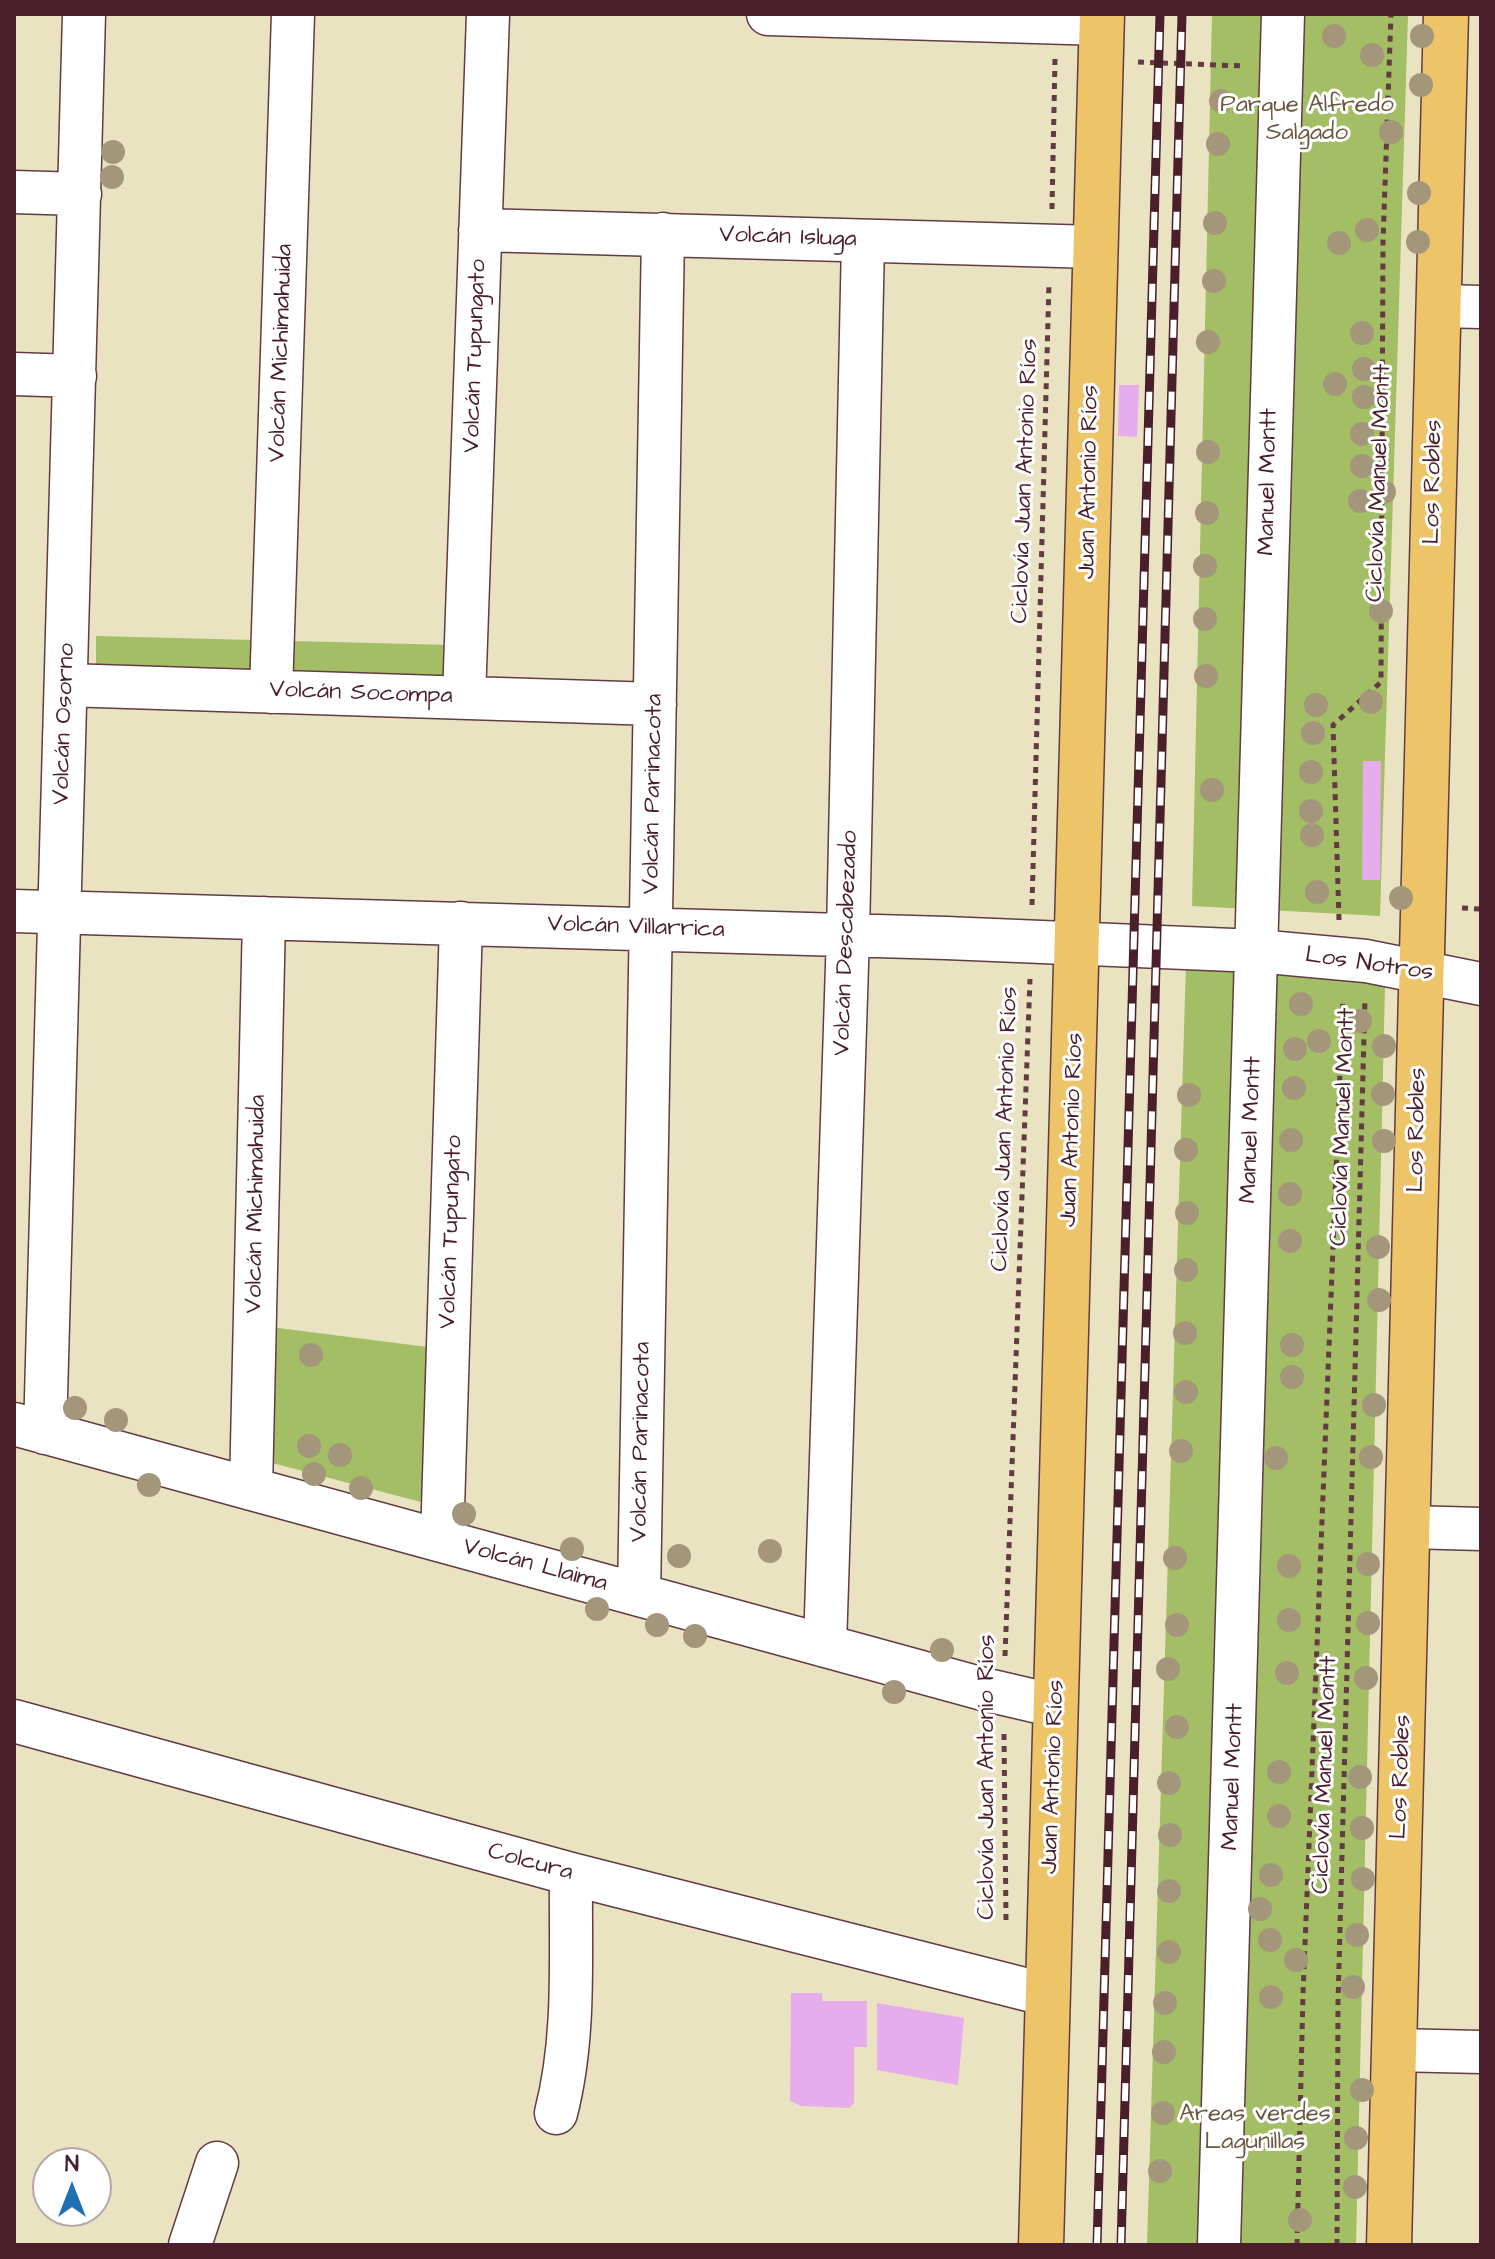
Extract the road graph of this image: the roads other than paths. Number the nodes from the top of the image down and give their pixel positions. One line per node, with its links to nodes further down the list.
1 (84, 14): 11 (street, Volcán Osorno)
2 (293, 14): 20 (street, Volcán Michimahuida)
3 (488, 14): 12 (street, Volcán Tupungato)
4 (768, 14): 8 (street)
5 (1283, 14): 30 (street, Manuel Montt)
6 (1304, 14): 30 (street, Manuel Montt)
7 (1446, 14): 16 (main road, Los Robles)
8 (878, 16): 9 (street)
9 (1102, 34): 15 (main road, Juan Antonio Ríos)
10 (14, 192): 11 (street)
11 (80, 194): 18 (street, Volcán Osorno)
12 (480, 230): 13 (street, Volcán Isluga); 21 (street, Volcán Tupungato)
13 (663, 234): 14 (street, Volcán Isluga); 22 (street, Volcán Parinacota)
14 (863, 241): 15 (street, Volcán Isluga); 28 (street, Volcán Descabezado)
15 (1096, 247): 29 (main road, Juan Antonio Ríos)
16 (1460, 306): 31 (main road, Los Robles)
17 (14, 374): 18 (street)
18 (75, 376): 19 (street, Volcán Osorno)
19 (66, 685): 20 (street, Volcán Socompa); 24 (street, Volcán Osorno)
20 (271, 692): 21 (street, Volcán Socompa)
21 (464, 698): 22 (street, Volcán Socompa)
22 (655, 704): 27 (street, Volcán Parinacota)
23 (14, 911): 24 (street, Volcán Villarrica)
24 (60, 912): 25 (street, Volcán Villarrica); 33 (street, Volcán Osorno)
25 (264, 918): 26 (street, Volcán Villarrica); 34 (street, Volcán Michimahuida)
26 (461, 923): 27 (street, Volcán Villarrica); 37 (street, Volcán Tupungato)
27 (652, 928): 28 (street, Volcán Villarrica); 38 (street, Volcán Parinacota)
28 (848, 934): 29 (street, Volcán Villarrica); 39 (street, Volcán Descabezado)
29 (1078, 943): 30 (street, Volcán Villarrica); 40 (main road, Juan Antonio Ríos)
30 (1268, 952): 31 (street, Los Notros); 50 (street, Manuel Montt); 51 (street, Manuel Montt)
31 (1422, 971): 32 (street, Los Notros); 35 (main road, Los Robles)
32 (1481, 984)
33 (30, 1429): 34 (street, Volcán Llaima)
34 (251, 1489): 37 (street, Volcán Llaima)
35 (1409, 1527): 36 (street); 44 (main road, Los Robles)
36 (1481, 1529)
37 (442, 1541): 38 (street, Volcán Llaima)
38 (639, 1594): 39 (street, Volcán Llaima)
39 (825, 1646): 40 (street, Volcán Llaima)
40 (1056, 1706): 43 (main road, Juan Antonio Ríos)
41 (14, 1721): 42 (street, Colcura)
42 (571, 1874): 43 (street, Colcura); 46 (street)
43 (1048, 1995): 49 (main road, Juan Antonio Ríos)
44 (1394, 2050): 45 (street); 52 (main road, Los Robles)
45 (1481, 2052)
46 (556, 2113)
47 (217, 2163): 48 (street)
48 (190, 2245)
49 (1041, 2245)
50 (1219, 2245)
51 (1241, 2245)
52 (1389, 2245)

